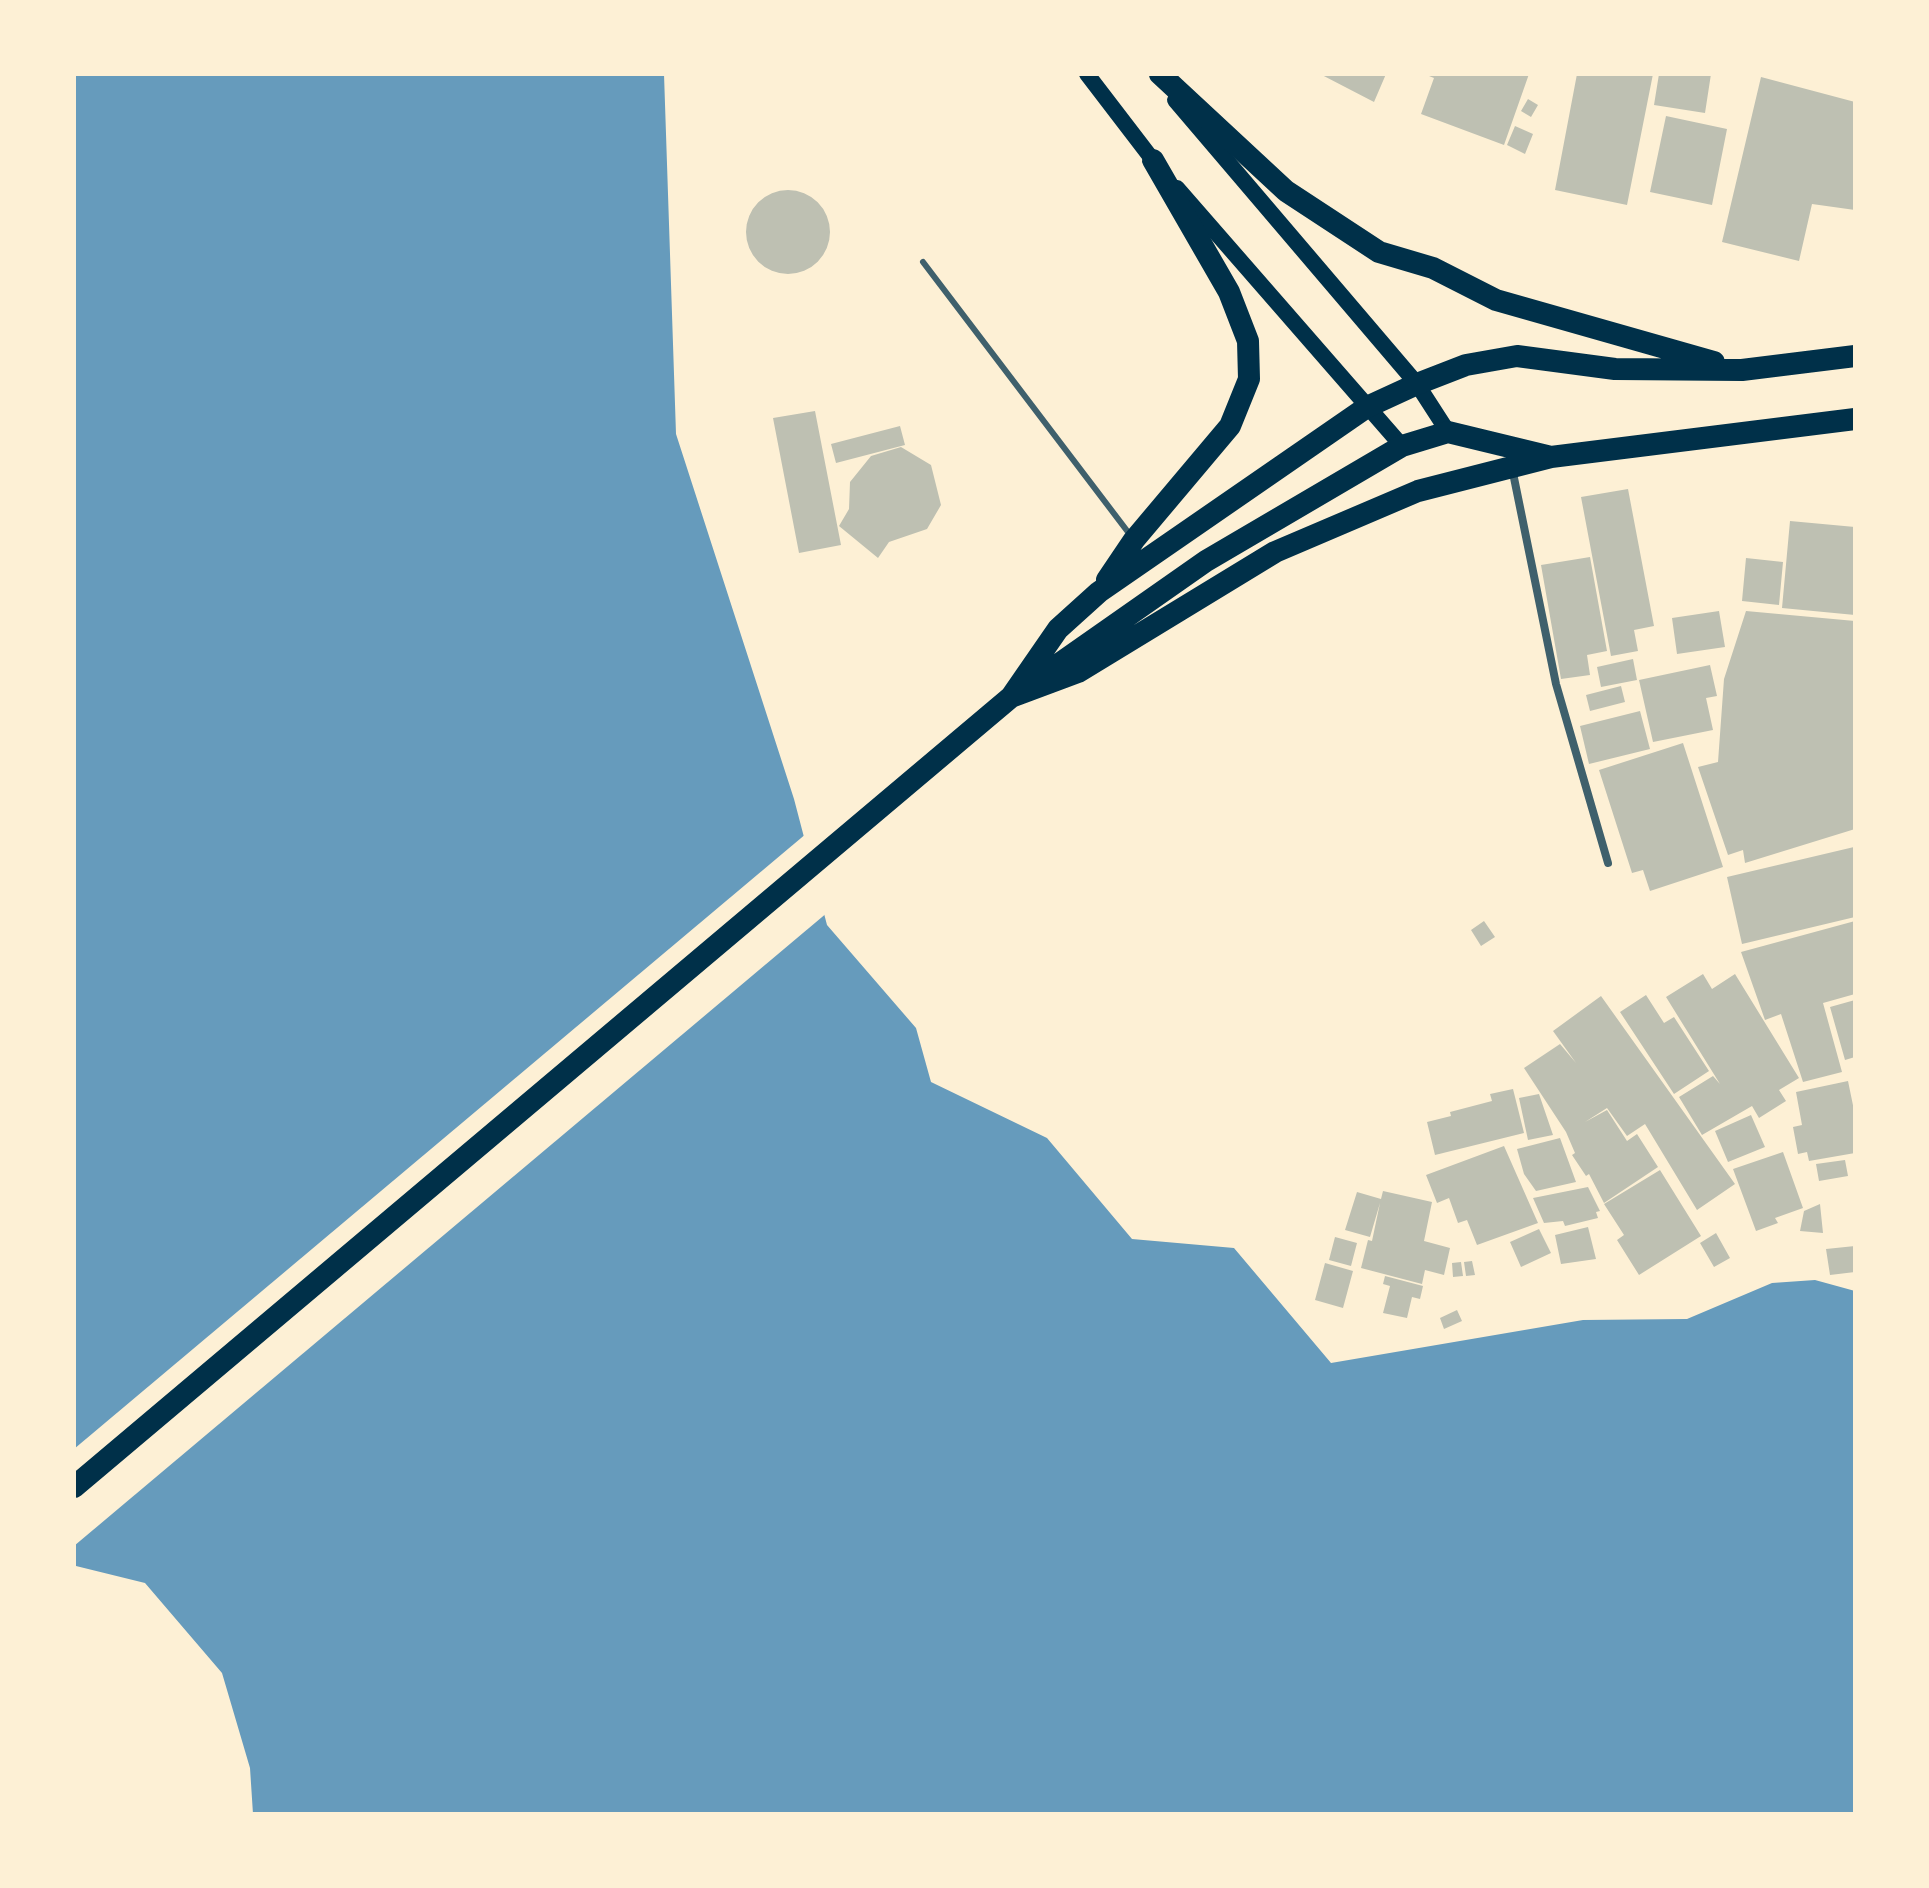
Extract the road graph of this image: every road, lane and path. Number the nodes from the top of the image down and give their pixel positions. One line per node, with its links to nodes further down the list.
1 (1087, 74): 4 (main road)
2 (1153, 74): 8 (main road)
3 (1160, 74): 7 (highway)
4 (1153, 160): 9 (main road); 15 (highway)
5 (923, 262): 15 (lane)
6 (1855, 356): 7 (highway)
7 (1742, 370): 8 (highway)
8 (1417, 384): 9 (highway); 11 (main road)
9 (1367, 407): 12 (main road); 16 (highway)
10 (1855, 419): 13 (highway)
11 (1448, 432): 12 (highway); 13 (highway)
12 (1402, 446): 17 (highway)
13 (1551, 457): 14 (highway)
14 (1512, 467): 17 (highway); 18 (street)
15 (1134, 540): 16 (highway)
16 (1099, 592): 17 (highway)
17 (1011, 697): 19 (highway)
18 (1608, 863)
19 (74, 1487)

